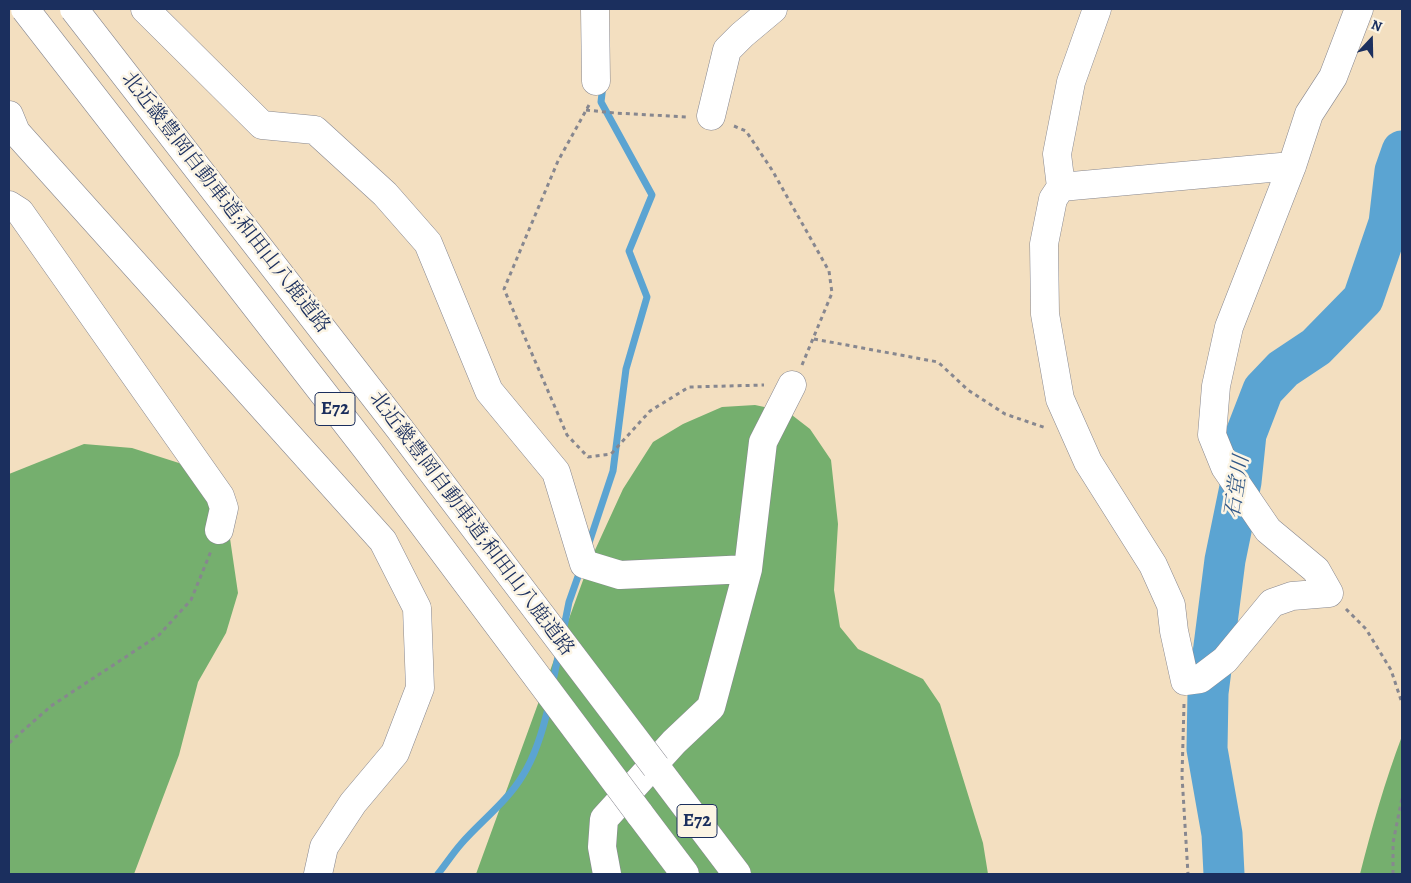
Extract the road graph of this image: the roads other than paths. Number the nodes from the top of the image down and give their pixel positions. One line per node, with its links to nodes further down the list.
1 (25, 9): 19 (main road, 北近畿豊岡自動車道;和田山八鹿道路 / E72, bridge)
2 (74, 9): 20 (main road, 北近畿豊岡自動車道;和田山八鹿道路 / E72, bridge)
3 (145, 9): 16 (main road)
4 (595, 9): 8 (main road)
5 (773, 9): 9 (main road)
6 (1097, 9): 12 (main road)
7 (1359, 9): 11 (main road)
8 (596, 81)
9 (712, 116)
10 (11, 129): 17 (main road)
11 (1292, 166): 12 (main road); 12 (main road)
12 (1060, 187)
13 (9, 205): 15 (main road)
14 (792, 385): 16 (main road)
15 (219, 530)
16 (748, 569): 18 (main road)
17 (318, 874)
18 (607, 874)
19 (685, 874)
20 (737, 874)

